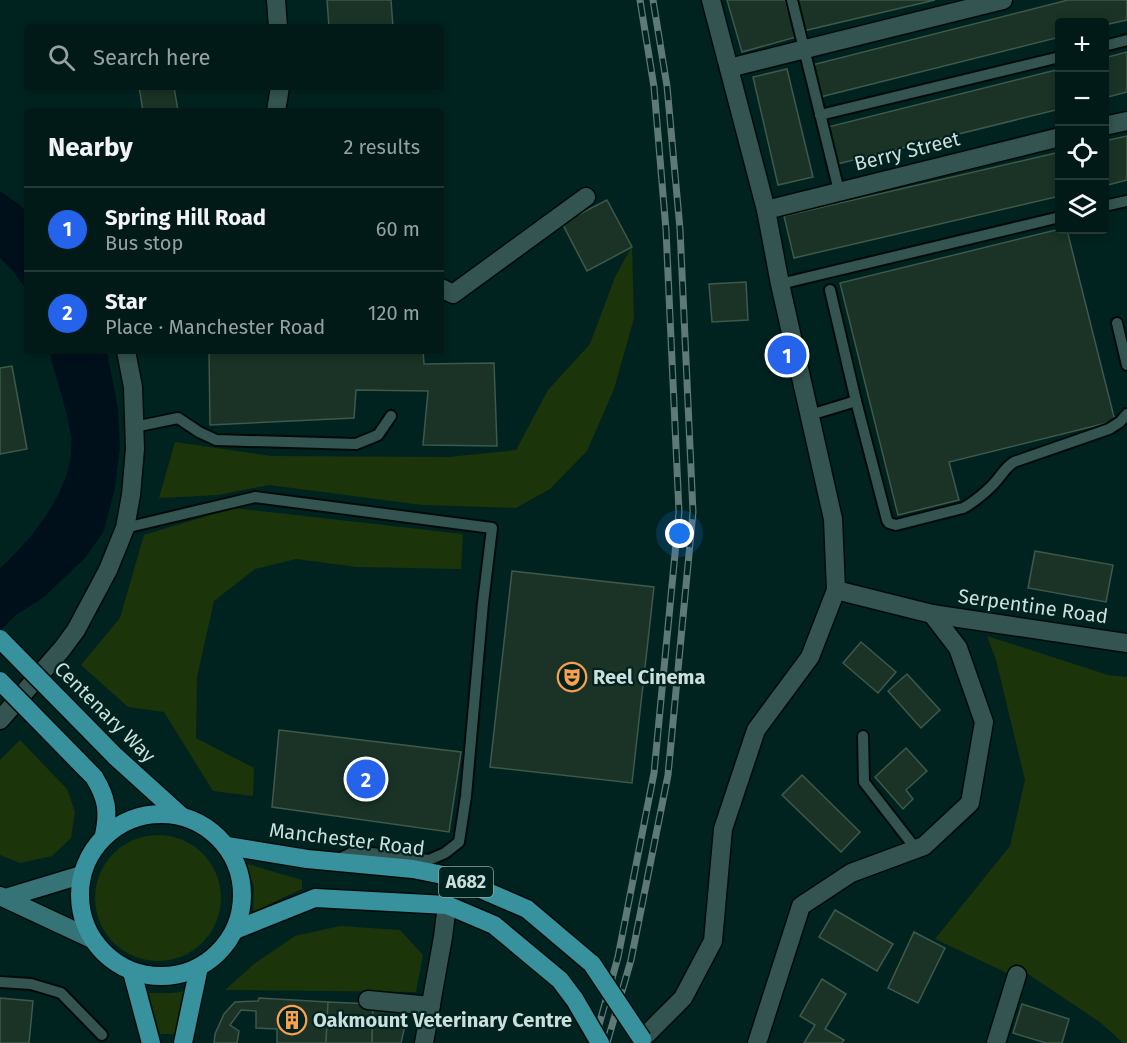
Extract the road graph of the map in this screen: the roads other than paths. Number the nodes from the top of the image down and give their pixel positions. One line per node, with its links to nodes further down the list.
1 (276, 0): 5 (street)
2 (711, 0): 10 (street)
3 (792, 0): 8 (lane)
4 (1003, 0): 8 (street)
5 (278, 24)
6 (1127, 40): 7 (lane)
7 (1109, 45)
8 (804, 49): 10 (street); 13 (lane)
9 (1055, 58): 13 (lane)
10 (729, 68): 21 (street)
11 (280, 90): 12 (street)
12 (277, 108)
13 (820, 115): 17 (lane)
14 (1127, 121): 15 (street)
15 (1109, 125)
16 (1055, 138): 17 (street, Berry Street)
17 (839, 191): 21 (street, Berry Street)
18 (586, 197): 25 (street)
19 (1127, 201): 20 (lane)
20 (1109, 205)
21 (765, 210): 23 (street)
22 (1055, 218): 23 (lane)
23 (780, 284): 31 (street)
24 (830, 290): 29 (lane)
25 (447, 291)
26 (1117, 323): 28 (lane)
27 (127, 354): 33 (street)
28 (1127, 365)
29 (856, 401): 30 (lane); 31 (lane)
30 (1127, 414)
31 (810, 415): 35 (street)
32 (391, 416): 33 (lane)
33 (134, 427): 34 (street)
34 (125, 528): 40 (street); 46 (lane)
35 (836, 591): 36 (street, Serpentine Road); 59 (street)
36 (932, 614): 38 (street, Serpentine Road); 45 (street)
37 (0, 639): 42 (main road, Centenary Way, bridge)
38 (1127, 643)
39 (0, 681): 43 (main road, bridge)
40 (0, 720)
41 (863, 736): 45 (lane)
42 (180, 815): 43 (main road); 44 (main road)
43 (104, 835): 47 (main road)
44 (227, 846): 46 (main road, Manchester Road / A682); 50 (main road)
45 (916, 849): 64 (street)
46 (334, 861): 59 (main road, Manchester Road / A682, bridge)
47 (81, 875): 48 (main road); 51 (main road)
48 (2, 897): 51 (main road)
49 (447, 905): 50 (main road, A682); 57 (street); 63 (main road, A682, bridge)
50 (235, 930): 52 (main road)
51 (92, 939): 53 (main road)
52 (199, 967): 53 (main road); 61 (main road)
53 (132, 972): 60 (main road)
54 (1017, 975): 65 (street)
55 (0, 982): 58 (lane)
56 (368, 1000): 57 (street)
57 (431, 1006): 62 (street)
58 (102, 1035)
59 (640, 1042)
60 (151, 1043)
61 (183, 1043)
62 (424, 1043)
63 (600, 1043)
64 (757, 1043)
65 (996, 1043)

